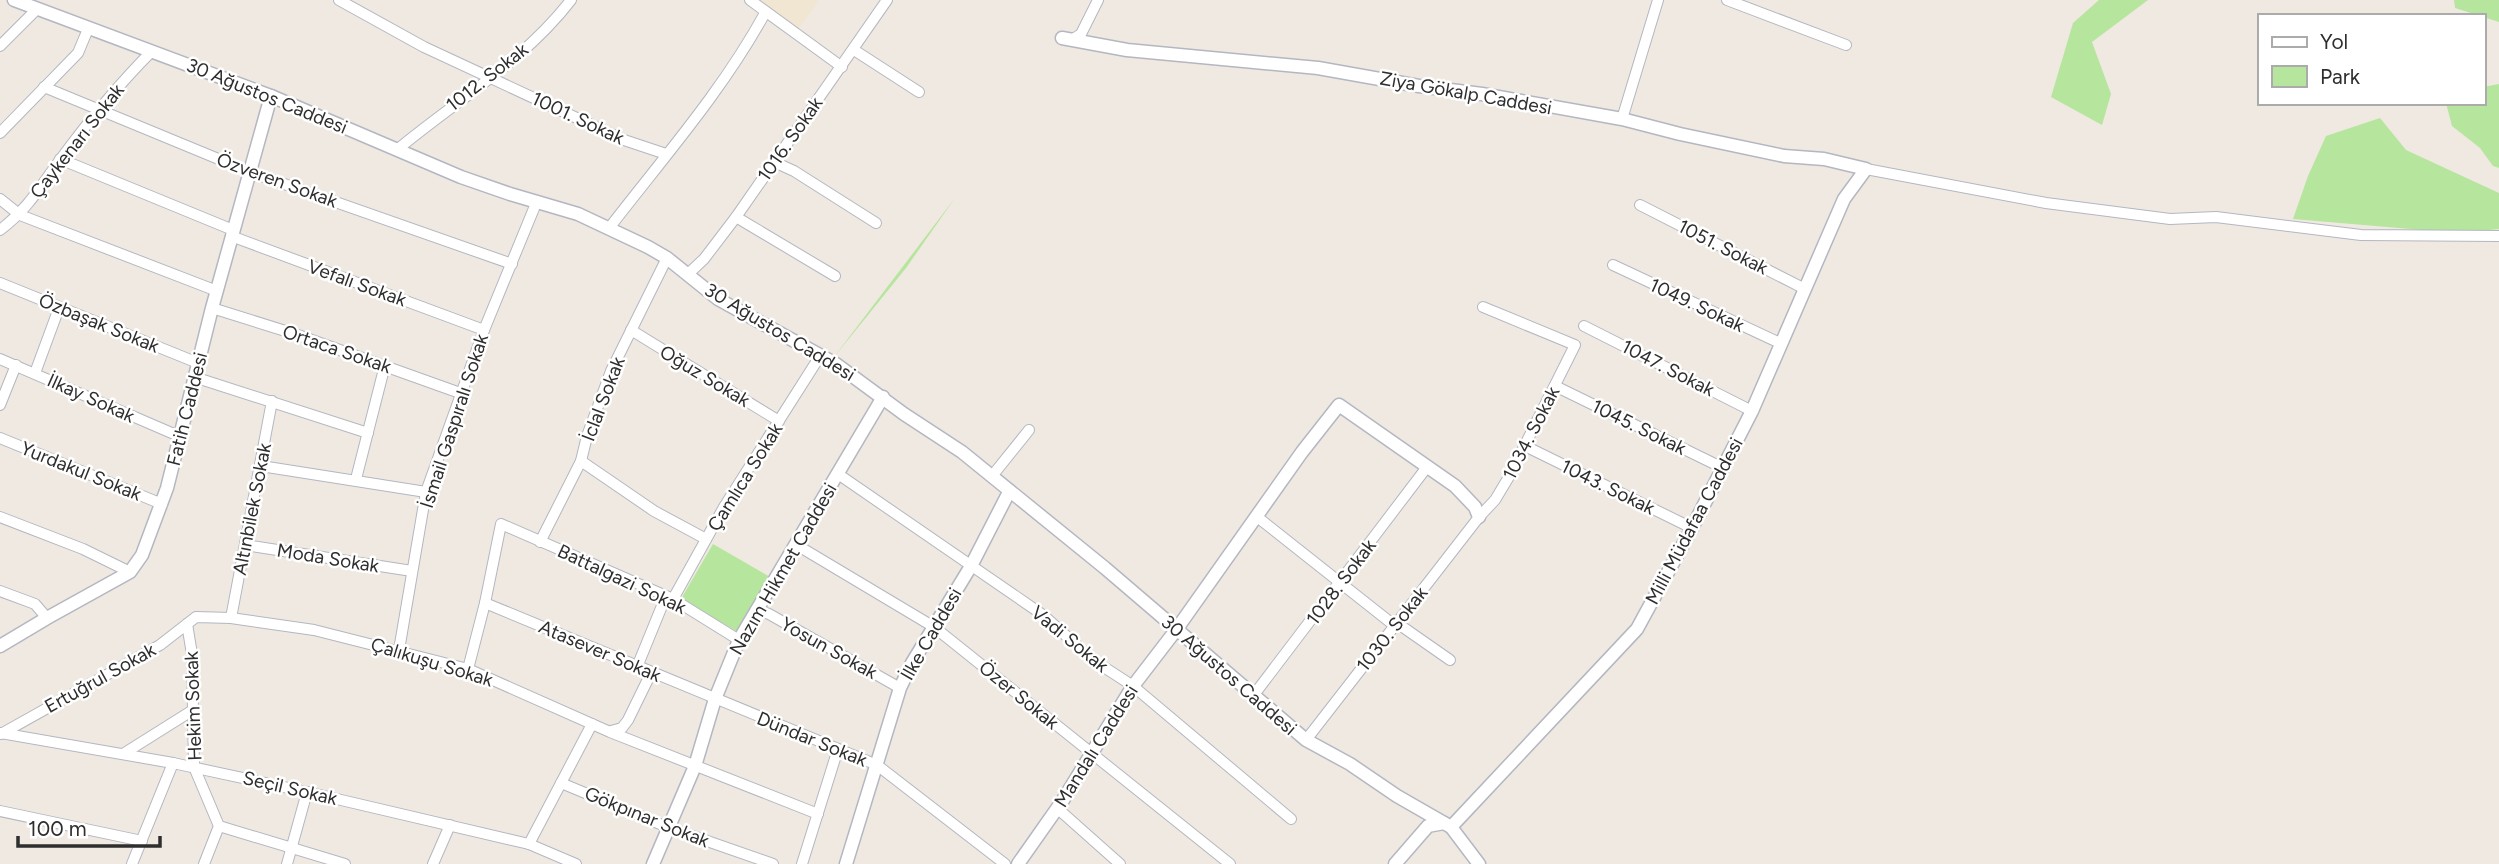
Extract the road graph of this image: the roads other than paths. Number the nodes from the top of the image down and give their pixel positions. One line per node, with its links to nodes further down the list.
1 (14, 0): 9 (street, 30 Ağustos Caddesi)
2 (339, 0): 18 (street, 1001. Sokak)
3 (571, 0): 18 (street, 1012. Sokak)
4 (750, 0): 10 (street)
5 (887, 0): 15 (street, 1016. Sokak)
6 (1098, 0): 12 (street)
7 (1658, 0): 23 (street)
8 (1727, 0): 14 (street)
9 (37, 9): 11 (street, 30 Ağustos Caddesi); 13 (street)
10 (765, 13): 17 (street); 26 (street)
11 (88, 29): 16 (street, 30 Ağustos Caddesi); 19 (street)
12 (1067, 38): 23 (street, Ziya Gökalp Caddesi)
13 (0, 46)
14 (1846, 46)
15 (854, 50): 17 (street, 1016. Sokak); 20 (street)
16 (152, 51): 21 (street, 30 Ağustos Caddesi); 22 (street, Çaykenarı Sokak)
17 (842, 67): 28 (street, 1016. Sokak)
18 (491, 77): 25 (street, 1012. Sokak); 26 (street, 1001. Sokak)
19 (44, 87): 22 (street, Özveren Sokak); 24 (street)
20 (919, 92)
21 (271, 96): 25 (street, 30 Ağustos Caddesi); 30 (street, Fatih Caddesi)
22 (100, 109): 27 (street, Çaykenarı Sokak); 30 (street, Özveren Sokak)
23 (1622, 119): 29 (street, Ziya Gökalp Caddesi)
24 (0, 133)
25 (398, 149): 32 (street, 30 Ağustos Caddesi)
26 (667, 154): 37 (street)
27 (60, 159): 34 (street, Çaykenarı Sokak); 39 (street, Vefalı Sokak)
28 (774, 162): 35 (street, 1016. Sokak); 36 (street)
29 (1866, 169): 40 (street); 47 (street, Milli Müdafaa Caddesi)
30 (250, 172): 39 (street, Fatih Caddesi); 42 (street, Özveren Sokak)
31 (0, 199): 34 (street)
32 (537, 201): 37 (street, 30 Ağustos Caddesi); 42 (street, İsmail Gaspıralı Sokak)
33 (1640, 205): 47 (street, 1051. Sokak)
34 (20, 215): 38 (street, Çaykenarı Sokak); 48 (street)
35 (736, 217): 44 (street, 1016. Sokak); 45 (street)
36 (876, 223)
37 (610, 227): 41 (street, 30 Ağustos Caddesi)
38 (0, 230)
39 (232, 233): 48 (street, Fatih Caddesi); 53 (street, Vefalı Sokak)
40 (2499, 236)
41 (667, 258): 44 (street, 30 Ağustos Caddesi); 54 (street, İclal Sokak)
42 (512, 264): 53 (street, İsmail Gaspıralı Sokak)
43 (1613, 265): 55 (street, 1049. Sokak)
44 (688, 274): 56 (street, 30 Ağustos Caddesi)
45 (835, 276)
46 (0, 284): 50 (street, Özbaşak Sokak)
47 (1805, 289): 55 (street, Milli Müdafaa Caddesi)
48 (217, 291): 51 (street, Fatih Caddesi)
49 (1483, 307): 63 (street, 1034. Sokak)
50 (59, 308): 58 (street, Özbaşak Sokak); 61 (street)
51 (212, 308): 58 (street, Fatih Caddesi); 60 (street, Ortaca Sokak)
52 (1584, 326): 68 (street, 1047. Sokak)
53 (484, 330): 64 (street, İsmail Gaspıralı Sokak)
54 (631, 330): 69 (street, Oğuz Sokak); 75 (street, İclal Sokak)
55 (1782, 344): 68 (street, Milli Müdafaa Caddesi)
56 (820, 356): 65 (street, 30 Ağustos Caddesi); 69 (street, Çamlıca Sokak)
57 (0, 359): 59 (street, İlkay Sokak)
58 (198, 363): 62 (street, Fatih Caddesi)
59 (16, 365): 61 (street, İlkay Sokak); 67 (street)
60 (386, 365): 64 (street, Ortaca Sokak); 71 (street)
61 (35, 373): 72 (street, İlkay Sokak)
62 (194, 377): 66 (street); 72 (street, Fatih Caddesi)
63 (1555, 386): 74 (street, 1034. Sokak); 78 (street, 1045. Sokak)
64 (460, 393): 82 (street, İsmail Gaspıralı Sokak)
65 (883, 397): 79 (street, Nazım Hikmet Caddesi); 80 (street, 30 Ağustos Caddesi)
66 (272, 401): 71 (street); 76 (street, Altınbilek Sokak)
67 (0, 404)
68 (1752, 411): 78 (street, Milli Müdafaa Caddesi)
69 (779, 421): 89 (street, Çamlıca Sokak)
70 (1029, 430): 80 (street)
71 (368, 433): 81 (street)
72 (181, 437): 84 (street, Fatih Caddesi)
73 (0, 438): 84 (street, Yurdakul Sokak)
74 (1525, 446): 87 (street, 1034. Sokak); 88 (street, 1043. Sokak)
75 (581, 461): 89 (street); 90 (street, İclal Sokak)
76 (261, 466): 81 (street); 92 (street, Altınbilek Sokak)
77 (1427, 467): 85 (street, Mandalı Caddesi); 87 (street); 96 (street, 1028. Sokak)
78 (1723, 468): 88 (street, Milli Müdafaa Caddesi)
79 (838, 474): 91 (street, Nazım Hikmet Caddesi); 93 (street, Vadi Sokak)
80 (992, 475): 83 (street, 30 Ağustos Caddesi)
81 (356, 479): 82 (street)
82 (426, 492): 94 (street, İsmail Gaspıralı Sokak)
83 (1009, 492): 93 (street, İlke Caddesi); 107 (street, 30 Ağustos Caddesi)
84 (162, 504): 95 (street, Fatih Caddesi)
85 (1256, 516): 96 (street); 107 (street, Mandalı Caddesi)
86 (0, 517): 95 (street)
87 (1479, 517): 105 (street, 1030. Sokak)
88 (1692, 528): 139 (street, Milli Müdafaa Caddesi)
89 (706, 539): 98 (street, Çamlıca Sokak)
90 (540, 542): 98 (street, Battalgazi Sokak); 99 (street, Battalgazi Sokak)
91 (795, 544): 100 (street, Nazım Hikmet Caddesi); 106 (street, Özer Sokak)
92 (245, 545): 94 (street, Moda Sokak); 103 (street, Altınbilek Sokak)
93 (971, 566): 106 (street, İlke Caddesi); 115 (street, Vadi Sokak)
94 (412, 571): 110 (street, İsmail Gaspıralı Sokak)
95 (130, 572): 102 (street)
96 (1340, 584): 105 (street); 117 (street, 1028. Sokak)
97 (0, 591): 102 (street)
98 (669, 598): 108 (street, Battalgazi Sokak); 112 (street, Çamlıca Sokak)
99 (485, 603): 112 (street, Atasever Sokak); 113 (street)
100 (756, 610): 108 (street, Nazım Hikmet Caddesi); 116 (street, Yosun Sokak)
101 (196, 617): 103 (street, Çalıkuşu Sokak); 104 (street, Ertuğrul Sokak)
102 (47, 618): 109 (street)
103 (231, 618): 110 (street, Çalıkuşu Sokak)
104 (187, 624): 119 (street, Hekim Sokak); 122 (street, Ertuğrul Sokak)
105 (1396, 624): 111 (street); 123 (street, 1030. Sokak)
106 (934, 627): 116 (street, İlke Caddesi); 125 (street, Özer Sokak)
107 (1175, 630): 115 (street, Mandalı Caddesi); 117 (street, 30 Ağustos Caddesi)
108 (739, 640): 118 (street, Nazım Hikmet Caddesi)
109 (0, 646)
110 (399, 650): 113 (street, Çalıkuşu Sokak)
111 (1450, 660)
112 (637, 667): 114 (street, Atasever Sokak)
113 (468, 669): 120 (street, Çalıkuşu Sokak)
114 (651, 673): 118 (street, Atasever Sokak); 121 (street)
115 (1133, 686): 125 (street, Mandalı Caddesi); 136 (street, Vadi Sokak)
116 (900, 688): 128 (street, İlke Caddesi)
117 (1253, 696): 123 (street, 30 Ağustos Caddesi)
118 (715, 699): 124 (street, Dündar Sokak); 129 (street, Nazım Hikmet Caddesi)
119 (193, 710): 126 (street); 130 (street, Hekim Sokak)
120 (592, 723): 121 (street, Çalıkuşu Sokak); 131 (street)
121 (610, 732): 129 (street, Çalıkuşu Sokak)
122 (0, 734): 126 (street, Seçil Sokak)
123 (1306, 740): 139 (street, 30 Ağustos Caddesi)
124 (838, 749): 128 (street, Dündar Sokak); 135 (street)
125 (1092, 753): 133 (street, Mandalı Caddesi); 157 (street, Özer Sokak)
126 (124, 754): 127 (street, Seçil Sokak)
127 (173, 763): 130 (street, Seçil Sokak); 141 (street)
128 (877, 765): 153 (street, İlke Caddesi); 154 (street, Dündar Sokak)
129 (695, 766): 135 (street, Çalıkuşu Sokak); 140 (street, Nazım Hikmet Caddesi)
130 (194, 767): 132 (street, Seçil Sokak); 137 (street, Hekim Sokak)
131 (561, 783): 140 (street, Gökpınar Sokak); 142 (street)
132 (307, 792): 138 (street, Seçil Sokak); 143 (street)
133 (1056, 808): 155 (street, Mandalı Caddesi); 156 (street)
134 (0, 811): 141 (street)
135 (818, 814): 152 (street)
136 (1291, 819)
137 (219, 825): 143 (street); 145 (street)
138 (450, 825): 142 (street, Seçil Sokak); 148 (street)
139 (1448, 825): 158 (street, Milli Müdafaa Caddesi); 159 (street)
140 (667, 827): 150 (street, Nazım Hikmet Caddesi); 151 (street, Gökpınar Sokak)
141 (142, 841): 144 (street)
142 (529, 844): 149 (street, Seçil Sokak)
143 (291, 848): 146 (street); 147 (street)
144 (132, 864)
145 (204, 864)
146 (287, 864)
147 (345, 864)
148 (433, 864)
149 (576, 864)
150 (653, 864)
151 (773, 864)
152 (802, 864)
153 (846, 864)
154 (1005, 864)
155 (1018, 864)
156 (1120, 864)
157 (1230, 864)
158 (1395, 864)
159 (1479, 864)

